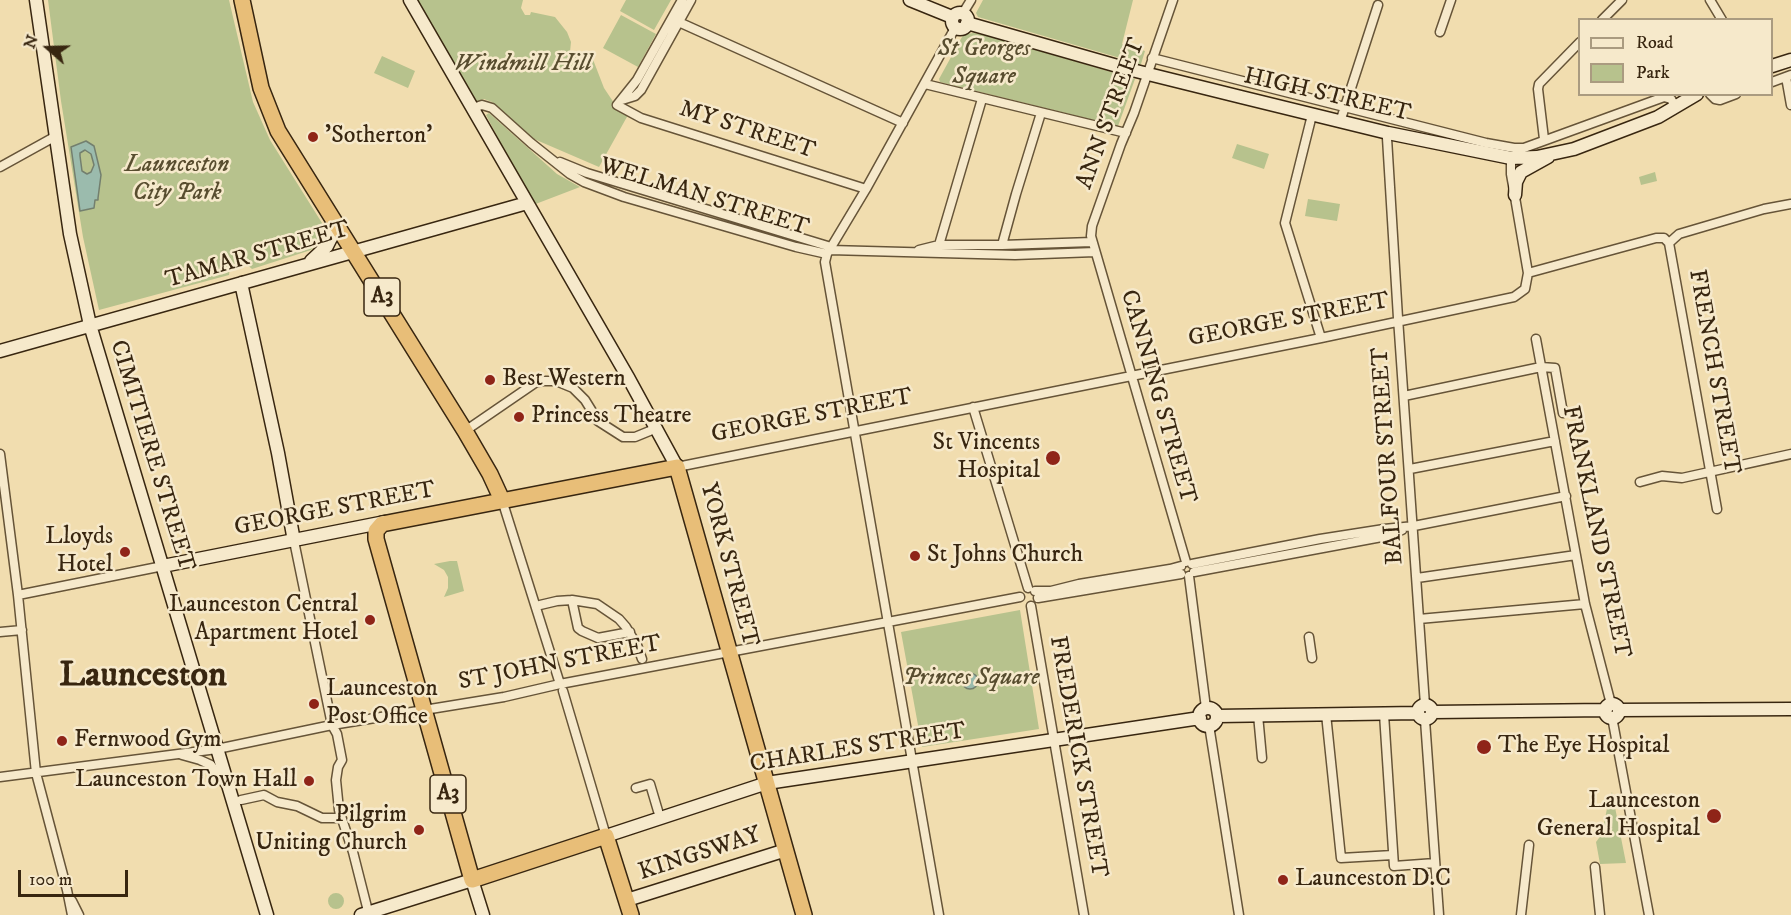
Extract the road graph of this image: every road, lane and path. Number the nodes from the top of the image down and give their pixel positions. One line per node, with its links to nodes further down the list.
1 (242, 0): 49 (highway, A3)
2 (410, 0): 32 (street, YORK STREET)
3 (682, 0): 16 (street)
4 (691, 0): 16 (street)
5 (910, 0): 15 (street, HIGH STREET)
6 (971, 0): 15 (street)
7 (1173, 0): 19 (street, ANN STREET)
8 (1451, 0): 17 (street)
9 (1622, 0): 13 (street)
10 (1710, 0): 14 (street)
11 (36, 1): 40 (street, CIMITIERE STREET)
12 (1378, 5): 31 (street)
13 (1604, 18)
14 (1721, 18)
15 (960, 20): 22 (street, HIGH STREET); 25 (street)
16 (675, 21): 37 (street); 45 (street, MY STREET)
17 (1440, 32)
18 (1578, 44): 41 (street)
19 (1152, 58): 22 (street, ANN STREET); 31 (street, HIGH STREET)
20 (1791, 60): 21 (street)
21 (1773, 66)
22 (1147, 74): 35 (street, HIGH STREET); 38 (street, ANN STREET)
23 (1788, 76): 24 (street); 30 (street)
24 (1773, 82)
25 (925, 84): 29 (street); 37 (street)
26 (1694, 96): 33 (street, HIGH STREET)
27 (1712, 96): 28 (street)
28 (1731, 96)
29 (982, 99): 34 (street); 52 (street)
30 (1791, 105)
31 (1345, 107): 36 (street); 41 (street, HIGH STREET)
32 (473, 108): 47 (street, YORK STREET); 54 (street, WELMAN STREET)
33 (1676, 108): 41 (street, HIGH STREET); 42 (street, HIGH STREET)
34 (1041, 112): 38 (street); 53 (street)
35 (1312, 115): 36 (street, HIGH STREET); 63 (street)
36 (1340, 122): 39 (street, HIGH STREET)
37 (903, 123): 45 (street)
38 (1126, 133): 50 (street, ANN STREET)
39 (1388, 133): 43 (street, HIGH STREET); 61 (street, BALFOUR STREET)
40 (56, 136): 44 (street); 62 (street, CIMITIERE STREET)
41 (1544, 139)
42 (1554, 153): 43 (street, HIGH STREET); 46 (street)
43 (1511, 158): 46 (street)
44 (0, 166)
45 (866, 189): 54 (street)
46 (1515, 195): 59 (street)
47 (526, 203): 55 (street, TAMAR STREET); 71 (street, YORK STREET)
48 (1791, 204): 51 (street)
49 (333, 220): 55 (highway, A3); 58 (street)
50 (1092, 243): 53 (street, WELMAN STREET); 57 (street, CANNING STREET)
51 (1669, 243): 59 (street); 79 (street, FRENCH STREET)
52 (939, 245): 53 (street, WELMAN STREET); 56 (street, WELMAN STREET)
53 (1002, 245)
54 (829, 250): 56 (street, WELMAN STREET); 73 (street)
55 (353, 251): 58 (street, TAMAR STREET); 72 (highway, A3)
56 (908, 251): 57 (street, WELMAN STREET)
57 (1095, 252): 67 (street, CANNING STREET)
58 (305, 265): 60 (street, TAMAR STREET)
59 (1528, 273): 61 (street, GEORGE STREET)
60 (242, 283): 62 (street, TAMAR STREET); 88 (street)
61 (1399, 322): 63 (street, GEORGE STREET); 68 (street, BALFOUR STREET)
62 (90, 325): 65 (street, TAMAR STREET); 90 (street, CIMITIERE STREET)
63 (1322, 338): 67 (street, GEORGE STREET)
64 (1536, 339): 66 (street, FRANKLAND STREET)
65 (0, 351)
66 (1541, 367): 68 (street); 70 (street, FRANKLAND STREET); 74 (street, FRANKLAND STREET)
67 (1131, 376): 69 (street, GEORGE STREET); 91 (street, CANNING STREET)
68 (1404, 396): 78 (street, BALFOUR STREET)
69 (974, 407): 73 (street, GEORGE STREET); 93 (street)
70 (1563, 413)
71 (657, 428): 72 (street); 77 (street, YORK STREET)
72 (465, 431): 82 (highway, A3)
73 (854, 431): 77 (street, GEORGE STREET); 101 (street)
74 (1555, 441): 78 (street); 81 (street, FRANKLAND STREET)
75 (0, 454): 94 (street)
76 (1791, 454): 79 (street)
77 (677, 466): 82 (highway, GEORGE STREET); 106 (highway, YORK STREET)
78 (1410, 469): 85 (street, BALFOUR STREET)
79 (1711, 472): 80 (street); 83 (street, FRENCH STREET)
80 (1640, 482)
81 (1566, 496): 85 (street); 89 (street, FRANKLAND STREET)
82 (502, 500): 84 (highway, GEORGE STREET); 109 (street)
83 (1717, 509)
84 (386, 522): 86 (street, GEORGE STREET); 87 (highway)
85 (1414, 526): 91 (street); 92 (street, BALFOUR STREET)
86 (356, 528): 87 (street); 88 (street, GEORGE STREET)
87 (376, 539): 110 (highway, A3)
88 (294, 541): 90 (street, GEORGE STREET); 118 (street)
89 (1576, 555): 92 (street); 97 (street, FRANKLAND STREET)
90 (163, 566): 94 (street, GEORGE STREET); 120 (street, CIMITIERE STREET)
91 (1187, 569): 93 (street); 117 (street, CANNING STREET)
92 (1417, 578): 100 (street, BALFOUR STREET)
93 (1034, 593): 95 (street); 99 (street)
94 (18, 595): 102 (street)
95 (1020, 597): 99 (street); 101 (street, ST JOHN STREET)
96 (572, 600): 98 (street); 104 (street); 104 (street)
97 (1585, 604): 100 (street); 112 (street, FRANKLAND STREET)
98 (540, 605)
99 (1031, 606): 119 (street, FREDERICK STREET)
100 (1419, 619): 113 (street, BALFOUR STREET)
101 (888, 624): 106 (street, ST JOHN STREET); 123 (street)
102 (22, 630): 103 (street); 124 (street)
103 (0, 632)
104 (630, 632): 108 (street)
105 (1309, 637): 107 (street)
106 (729, 653): 109 (street, ST JOHN STREET); 126 (highway, YORK STREET)
107 (1312, 658)
108 (642, 659)
109 (562, 688): 110 (street, ST JOHN STREET); 131 (street)
110 (423, 709): 118 (street, ST JOHN STREET); 137 (highway, A3)
111 (1791, 709): 112 (street, CHARLES STREET)
112 (1612, 710): 113 (street, CHARLES STREET); 152 (street, FRANKLAND STREET)
113 (1425, 712): 115 (street, CHARLES STREET); 135 (street, BALFOUR STREET)
114 (1326, 714): 115 (street, CHARLES STREET); 116 (street, CHARLES STREET); 134 (street)
115 (1384, 714): 134 (street)
116 (1258, 715): 117 (street, CHARLES STREET); 122 (street)
117 (1208, 717): 119 (street, CHARLES STREET); 148 (street, CANNING STREET)
118 (332, 725): 120 (street, ST JOHN STREET); 130 (street)
119 (1054, 741): 123 (street, CHARLES STREET); 147 (street, FREDERICK STREET)
120 (217, 749): 121 (street, ST JOHN STREET); 128 (street, CIMITIERE STREET)
121 (179, 754): 124 (street, ST JOHN STREET); 128 (street)
122 (1262, 758)
123 (913, 762): 126 (street, CHARLES STREET); 146 (street)
124 (36, 773): 125 (street, ST JOHN STREET); 138 (street)
125 (0, 777)
126 (767, 783): 131 (street, CHARLES STREET); 133 (highway, YORK STREET)
127 (636, 788): 129 (street)
128 (237, 798): 130 (street); 143 (street, CIMITIERE STREET)
129 (658, 811)
130 (341, 818): 140 (street)
131 (606, 836): 137 (highway, CHARLES STREET); 139 (highway)
132 (1530, 845): 150 (street)
133 (786, 850): 139 (street, KINGSWAY); 145 (highway, YORK STREET)
134 (1393, 855): 135 (street)
135 (1436, 863): 149 (street, BALFOUR STREET)
136 (1595, 867): 151 (street)
137 (472, 880): 140 (street, CHARLES STREET); 144 (street)
138 (67, 890): 141 (street); 142 (street)
139 (629, 908)
140 (366, 914)
141 (72, 915)
142 (79, 915)
143 (267, 915)
144 (483, 915)
145 (804, 915)
146 (939, 915)
147 (1084, 915)
148 (1239, 915)
149 (1439, 915)
150 (1521, 915)
151 (1600, 915)
152 (1649, 915)

